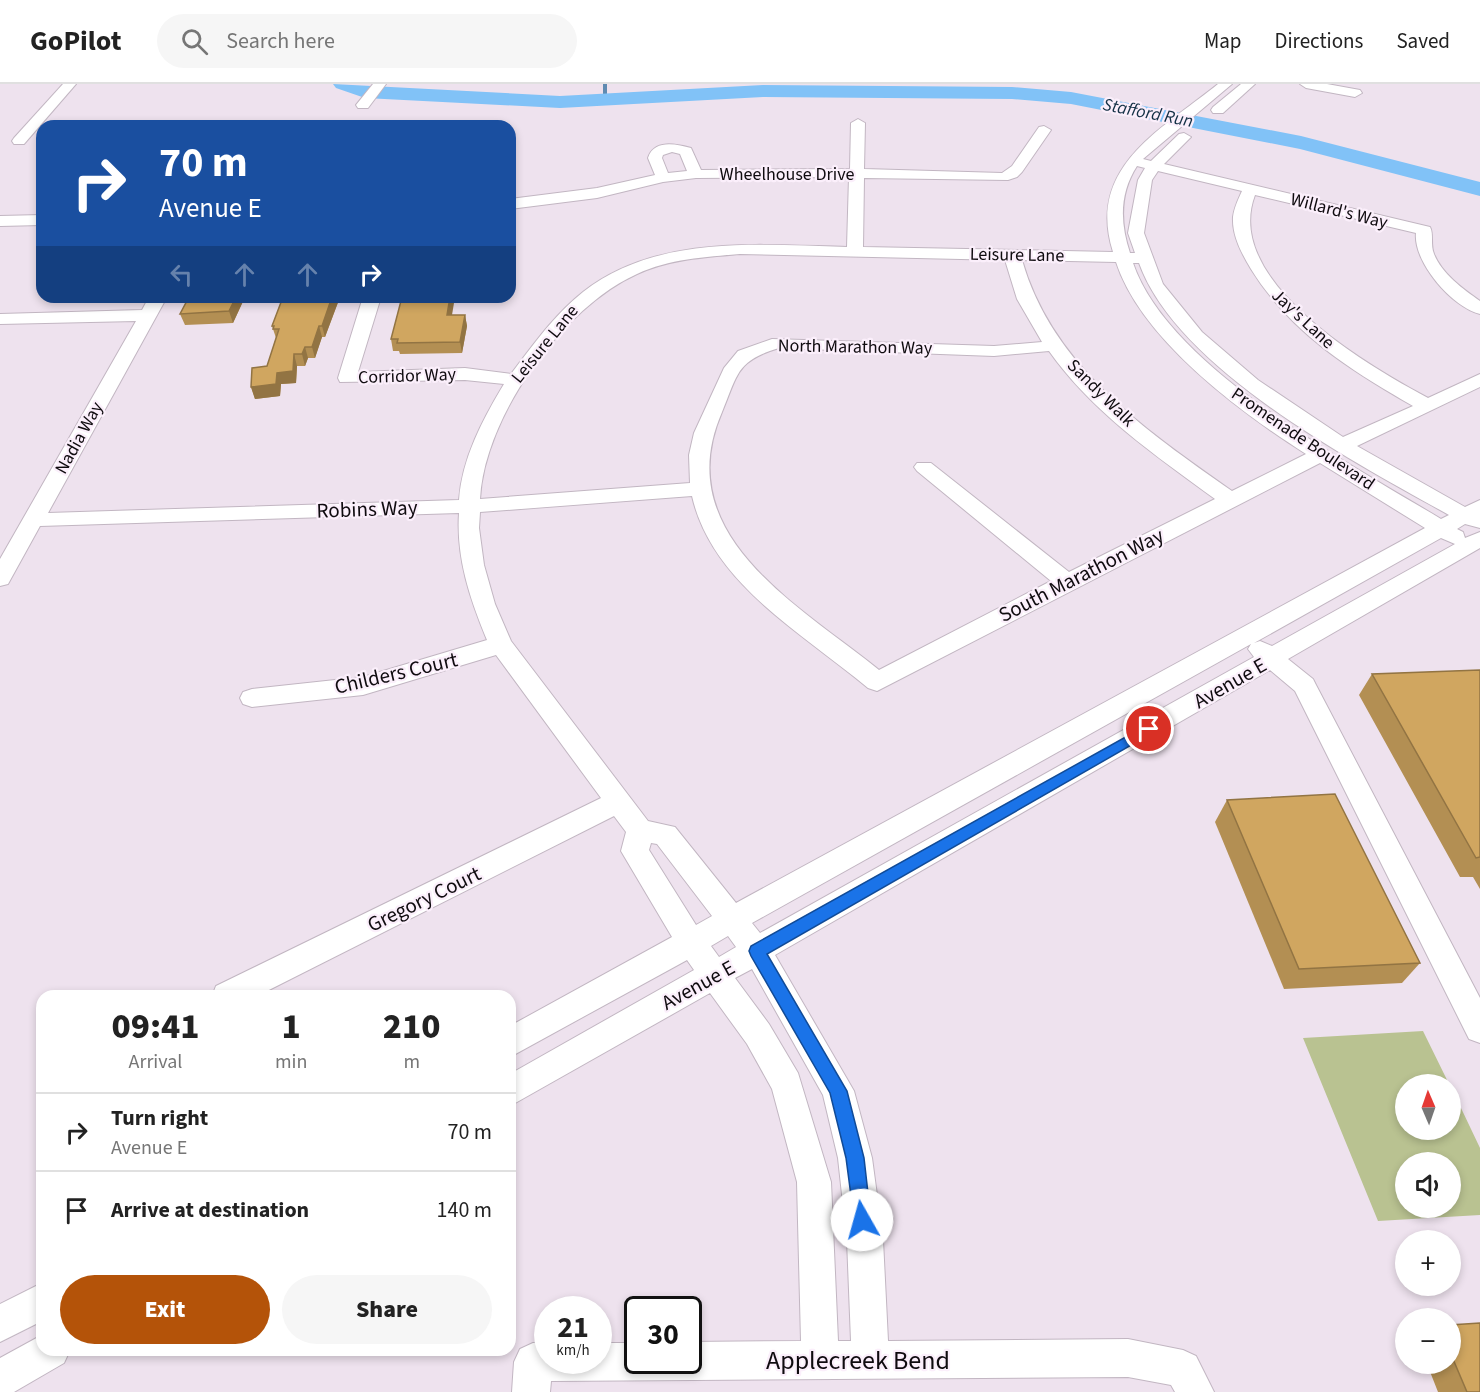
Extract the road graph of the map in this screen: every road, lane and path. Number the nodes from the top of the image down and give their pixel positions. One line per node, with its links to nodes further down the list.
1 (70, 84): 8 (street)
2 (380, 84): 7 (street)
3 (1226, 84): 15 (street, Promenade Boulevard)
4 (1249, 84): 16 (street, Promenade Boulevard)
5 (1306, 84): 6 (street)
6 (1357, 94)
7 (363, 105)
8 (38, 120)
9 (36, 122): 13 (street)
10 (858, 123): 17 (street)
11 (1044, 130): 17 (street, Wheelhouse Drive)
12 (0, 141): 13 (street)
13 (19, 141): 14 (street)
14 (36, 141)
15 (1132, 161): 16 (street, Willard's Way); 26 (street, Promenade Boulevard)
16 (1153, 166): 20 (street, Willard's Way); 27 (street, Promenade Boulevard)
17 (858, 173): 18 (street, Wheelhouse Drive); 24 (street)
18 (696, 174): 19 (street, Wheelhouse Drive); 19 (street)
19 (663, 178): 21 (street, Wheelhouse Drive)
20 (1250, 189): 30 (street, Willard's Way); 38 (street, Jay's Lane)
21 (516, 203)
22 (36, 220): 23 (street)
23 (0, 221)
24 (855, 251): 25 (street, Leisure Lane); 34 (street, Leisure Lane)
25 (1012, 255): 26 (street, Leisure Lane); 33 (street, Sandy Walk)
26 (1120, 257): 27 (street, Leisure Lane); 37 (street, Promenade Boulevard)
27 (1143, 258): 36 (street, Promenade Boulevard)
28 (155, 303): 31 (street, Nadia Way)
29 (370, 303): 34 (street, Corridor Way)
30 (1480, 309)
31 (148, 315): 32 (street); 45 (street, Nadia Way)
32 (0, 319)
33 (1054, 345): 41 (street, North Marathon Way); 42 (street, Sandy Walk)
34 (514, 380): 43 (street, Leisure Lane)
35 (1480, 380): 38 (street, South Marathon Way)
36 (1254, 387): 37 (street); 39 (street, Promenade Boulevard)
37 (1233, 393): 39 (street, Promenade Boulevard)
38 (1428, 406): 39 (street, South Marathon Way)
39 (1332, 449): 42 (street, South Marathon Way); 44 (street, Promenade Boulevard); 46 (street, Promenade Boulevard)
40 (924, 467): 49 (street)
41 (700, 489): 43 (street, Robins Way); 52 (street, North Marathon Way)
42 (1229, 499): 49 (street, South Marathon Way)
43 (468, 506): 45 (street, Robins Way); 51 (street, Leisure Lane)
44 (1475, 515): 46 (street, Avenue E)
45 (33, 520): 48 (street, Nadia Way)
46 (1442, 529): 47 (street, Promenade Boulevard); 50 (street, Avenue E)
47 (1476, 548): 53 (street, Avenue E)
48 (0, 579)
49 (1067, 582): 52 (street, South Marathon Way)
50 (1246, 638): 53 (street); 57 (street, Avenue E)
51 (501, 644): 54 (street, Childers Court); 55 (street, Leisure Lane)
52 (848, 657)
53 (1273, 658): 59 (street, Avenue E); 62 (street)
54 (252, 698)
55 (620, 801): 56 (street, Leisure Lane); 61 (street, Gregory Court)
56 (640, 830): 57 (street); 58 (street)
57 (732, 919): 58 (street, Avenue E); 59 (street)
58 (691, 942): 60 (street); 63 (street, Avenue E)
59 (757, 951): 60 (street, Avenue E); 69 (street)
60 (714, 975): 64 (street, Avenue E); 68 (street)
61 (239, 990)
62 (1480, 1029)
63 (516, 1039)
64 (516, 1088)
65 (36, 1304): 66 (street)
66 (0, 1324)
67 (40, 1356): 71 (street)
68 (820, 1360): 69 (street, Applecreek Bend); 70 (street, Applecreek Bend)
69 (870, 1360): 72 (street, Applecreek Bend)
70 (532, 1377)
71 (0, 1379)
72 (1189, 1381)

